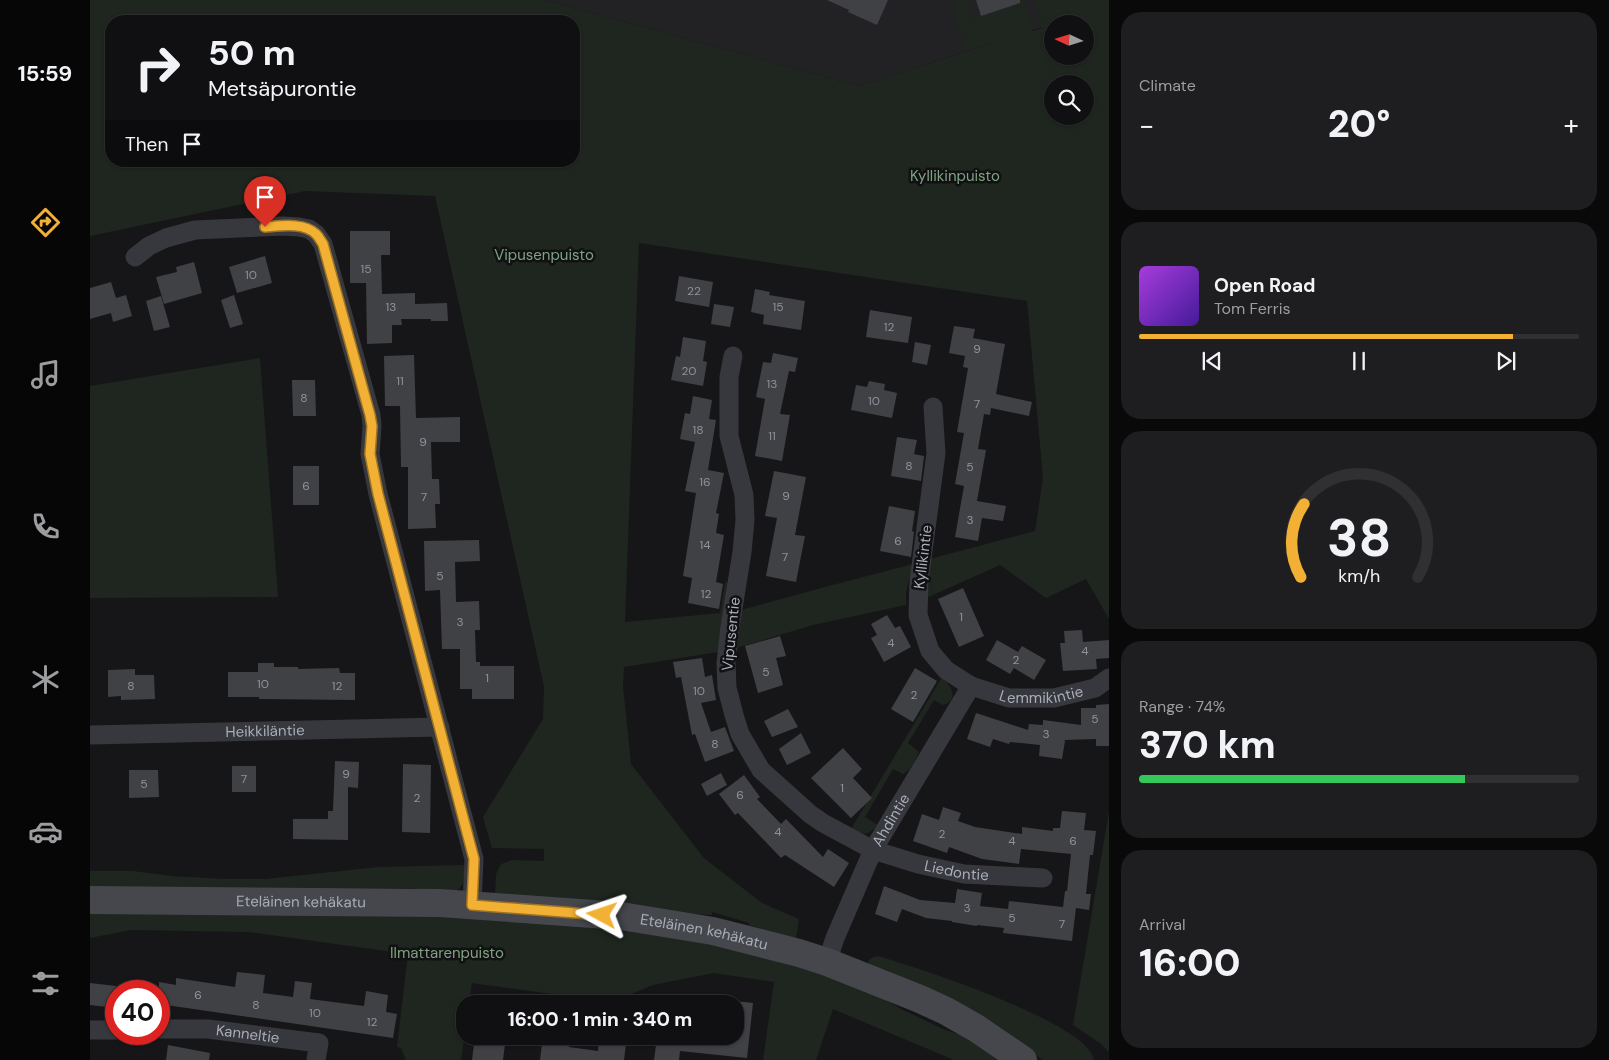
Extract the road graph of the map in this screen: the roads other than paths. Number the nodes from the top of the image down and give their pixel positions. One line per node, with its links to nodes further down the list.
1 (135, 257): 6 (street)
2 (733, 356): 8 (street, Vipusentie)
3 (933, 407): 5 (street, Kyllikintie)
4 (1109, 678): 5 (street, Lemmikintie)
5 (971, 686): 8 (street, Ahdintie)
6 (440, 727): 7 (street, Heikkiläntie); 11 (street)
7 (90, 735)
8 (873, 850): 9 (street, Liedontie); 12 (street, Ahdintie)
9 (1043, 878)
10 (90, 900): 11 (street, Eteläinen kehäkatu)
11 (472, 905): 12 (street, Eteläinen kehäkatu)
12 (827, 962): 17 (street, Eteläinen kehäkatu)
13 (170, 1029): 16 (street, Kanneltie)
14 (90, 1030): 15 (street)
15 (105, 1030)
16 (316, 1060)
17 (1023, 1060)

